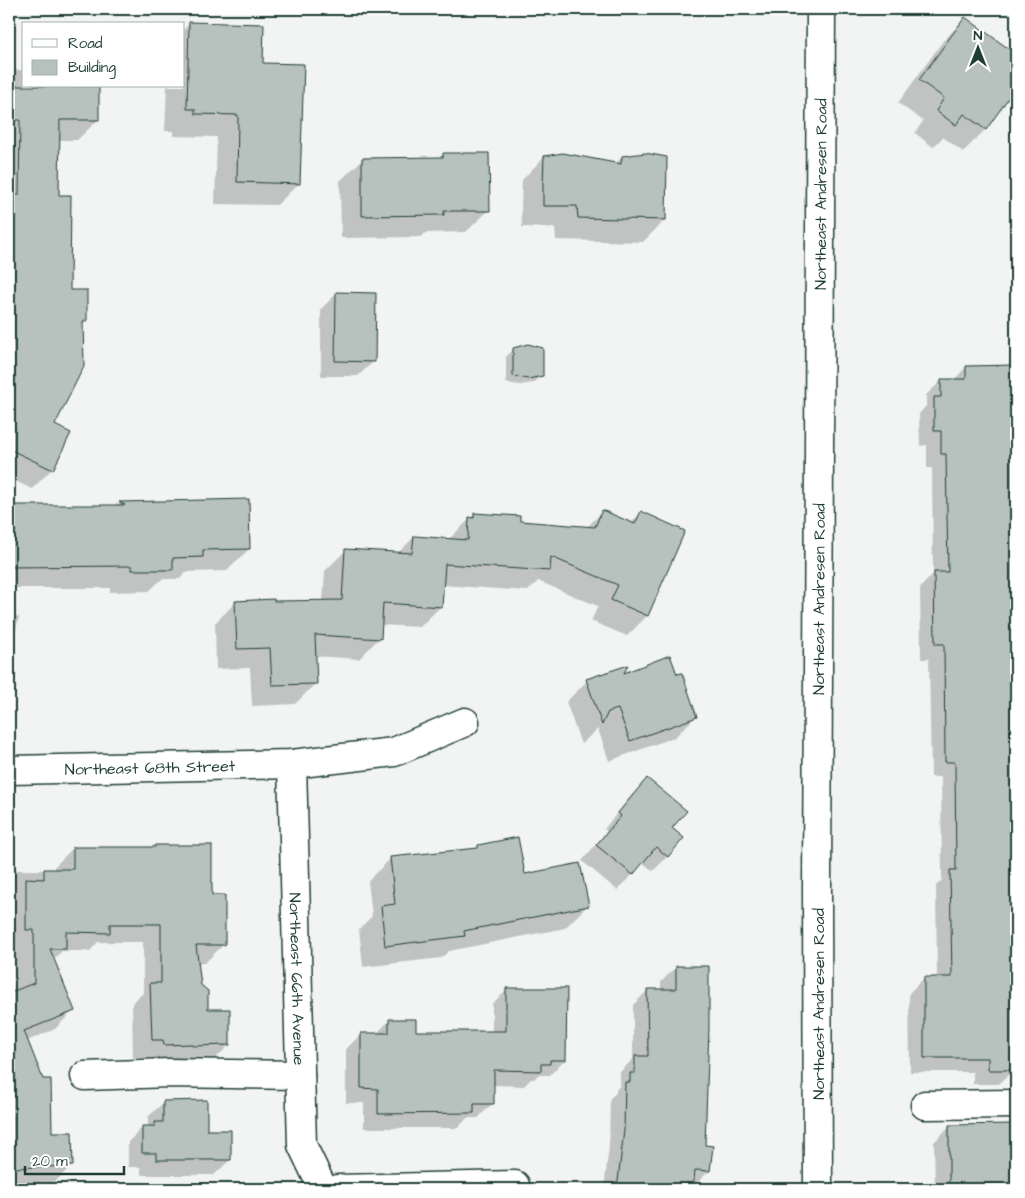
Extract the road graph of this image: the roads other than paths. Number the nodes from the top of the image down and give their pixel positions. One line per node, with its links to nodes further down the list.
1 (821, 9): 12 (main road, Northeast Andresen Road)
2 (465, 722): 3 (main road, Northeast 68th Street)
3 (292, 764): 4 (main road, Northeast 68th Street); 5 (main road, Northeast 66th Avenue)
4 (9, 770)
5 (300, 1075): 6 (main road); 10 (main road, Northeast 66th Avenue)
6 (84, 1076)
7 (1016, 1104): 8 (main road)
8 (925, 1105)
9 (515, 1185): 11 (main road)
10 (323, 1189)
11 (338, 1189)
12 (818, 1189)

